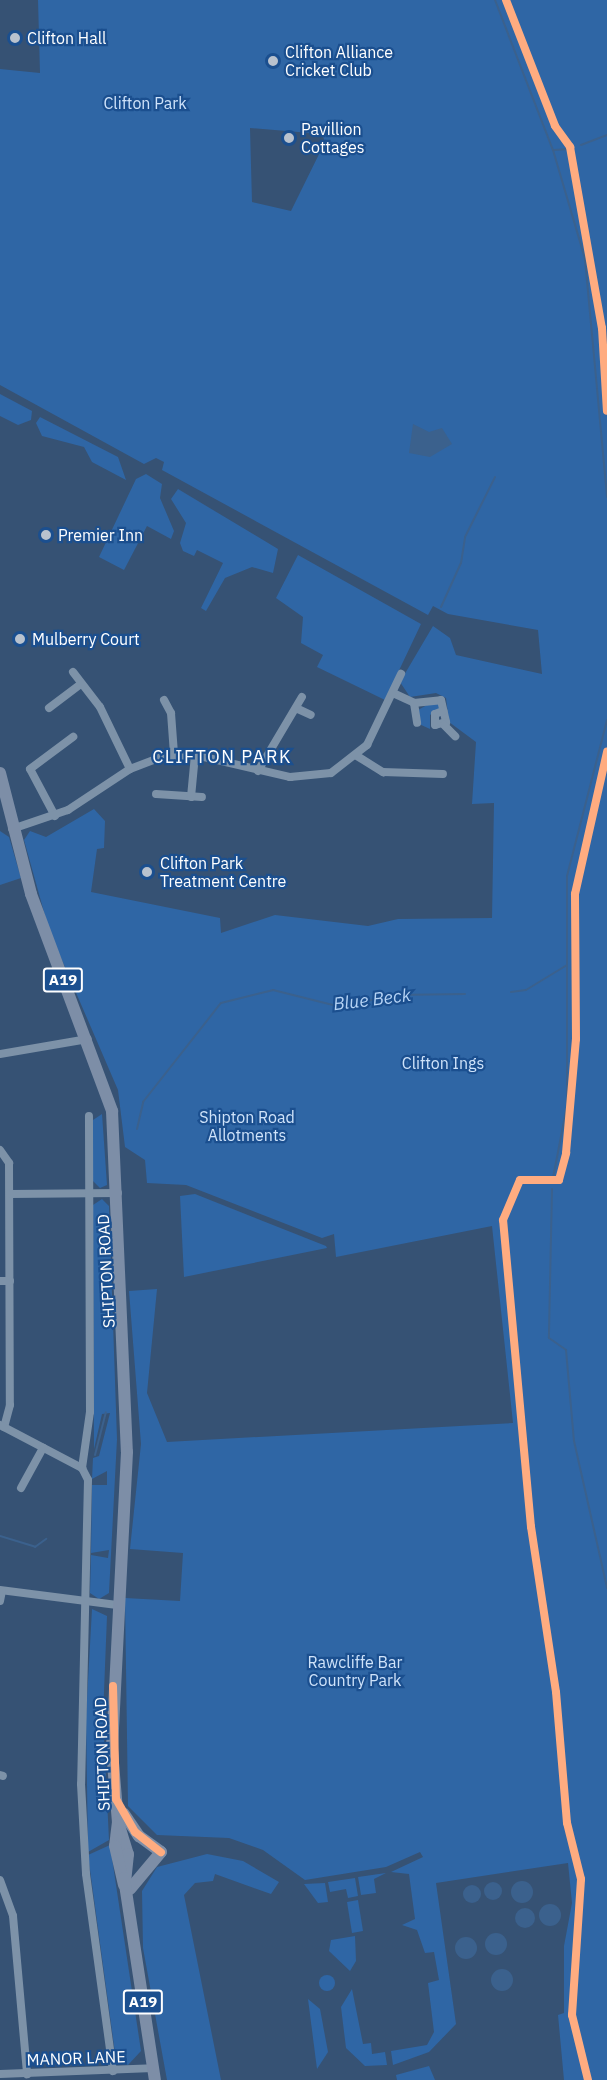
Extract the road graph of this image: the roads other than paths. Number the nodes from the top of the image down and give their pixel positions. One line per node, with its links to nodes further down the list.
1 (73, 672): 3 (street)
2 (401, 674): 4 (street)
3 (81, 684): 8 (street); 19 (street)
4 (393, 693): 7 (street); 18 (street)
5 (302, 697): 9 (street)
6 (164, 700): 16 (street)
7 (411, 701): 10 (street); 12 (street)
8 (49, 708)
9 (298, 709): 11 (street); 20 (street)
10 (443, 711): 13 (street); 13 (street)
11 (311, 715)
12 (417, 723)
13 (444, 725): 14 (street)
14 (454, 736)
15 (73, 737): 26 (street)
16 (174, 754): 17 (street); 19 (street)
17 (195, 755): 20 (street); 24 (street)
18 (357, 756): 20 (street); 22 (street)
19 (130, 769): 26 (street)
20 (258, 771)
21 (0, 773): 27 (main road, SHIPTON ROAD / A19)
22 (443, 774)
23 (156, 794): 24 (street)
24 (191, 797): 25 (street)
25 (202, 797)
26 (55, 816): 27 (street)
27 (7, 822): 28 (main road, SHIPTON ROAD / A19)
28 (88, 1040): 29 (street); 32 (main road, SHIPTON ROAD / A19)
29 (0, 1054)
30 (89, 1116): 34 (street, SHIPTON ROAD)
31 (0, 1150): 33 (street)
32 (118, 1193): 34 (street); 44 (main road, SHIPTON ROAD / A19)
33 (10, 1194): 34 (street); 36 (street)
34 (89, 1194): 39 (street, SHIPTON ROAD)
35 (0, 1281): 36 (street)
36 (10, 1281): 37 (street)
37 (2, 1426): 38 (street)
38 (43, 1448): 39 (street); 40 (street)
39 (82, 1468): 43 (street, SHIPTON ROAD)
40 (21, 1488)
41 (1, 1591): 42 (street); 43 (street)
42 (0, 1601)
43 (86, 1602): 44 (street); 51 (street, SHIPTON ROAD)
44 (117, 1605): 45 (main road, SHIPTON ROAD / A19)
45 (116, 1799): 46 (main road, SHIPTON ROAD / A19); 50 (main road)
46 (118, 1821): 47 (main road, SHIPTON ROAD / A19); 48 (main road, SHIPTON ROAD / A19)
47 (115, 1846): 48 (main road); 50 (main road, SHIPTON ROAD / A19)
48 (128, 1854): 50 (main road, SHIPTON ROAD / A19)
49 (0, 1880): 53 (street)
50 (126, 1892): 54 (main road, SHIPTON ROAD / A19)
51 (113, 2071): 54 (street, MANOR LANE); 55 (street, MANOR LANE)
52 (0, 2074): 53 (street, MANOR LANE)
53 (27, 2074): 55 (street, MANOR LANE)
54 (154, 2074)
55 (93, 2076)

